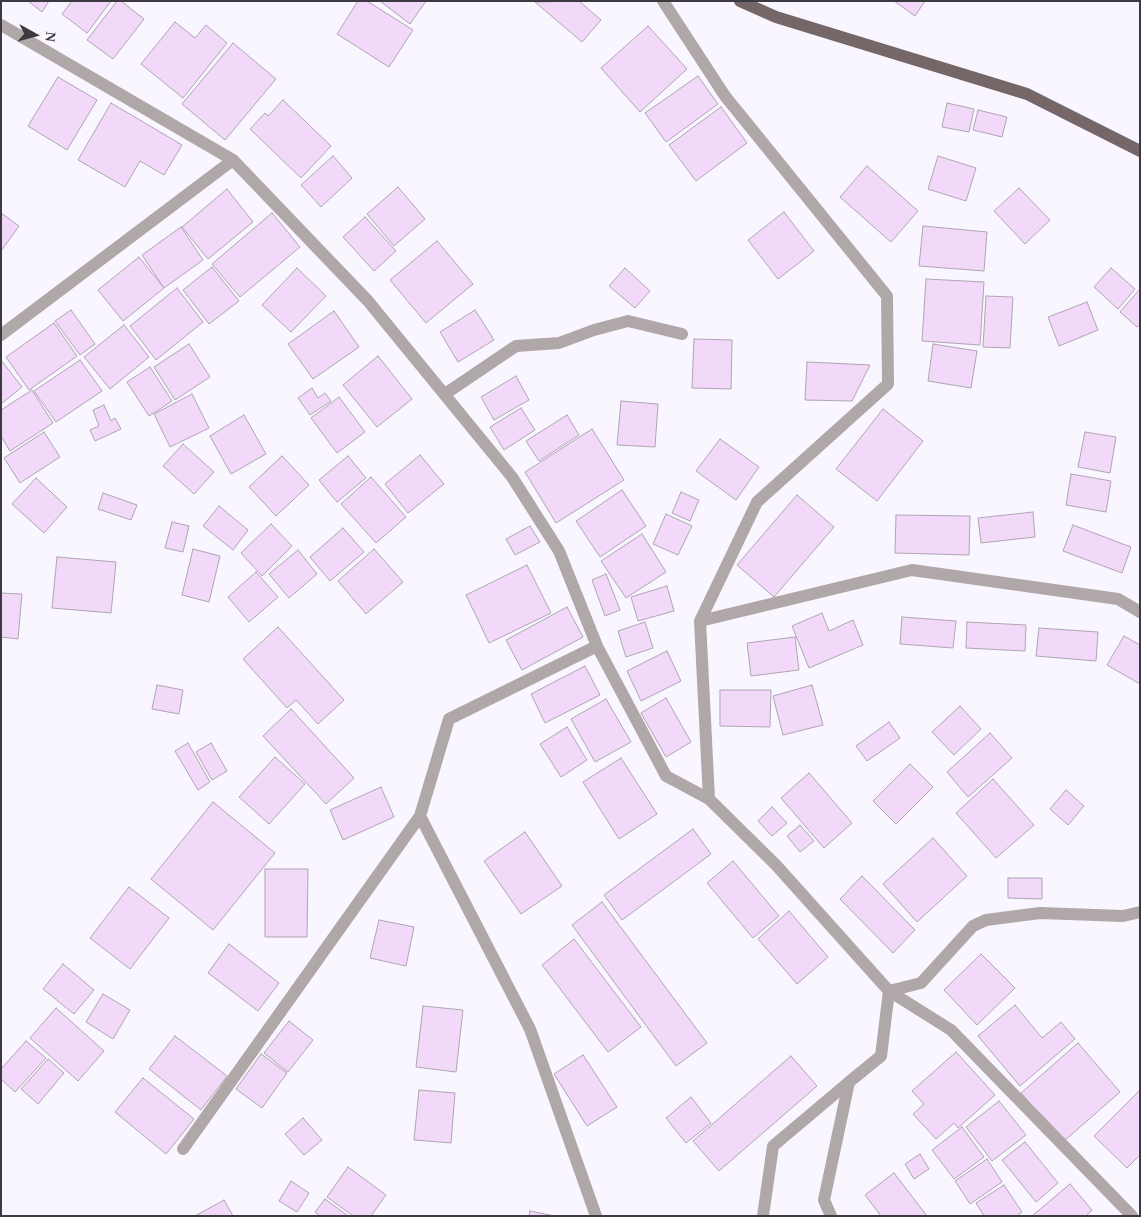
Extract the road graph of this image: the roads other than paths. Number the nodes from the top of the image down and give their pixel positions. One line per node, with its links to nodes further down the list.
1 (663, 1): 10 (street)
2 (740, 1): 4 (main road)
3 (1, 25): 5 (street)
4 (1140, 151)
5 (233, 160): 7 (street); 8 (street)
6 (682, 334): 8 (street)
7 (1, 335)
8 (445, 394): 11 (street)
9 (1140, 612): 10 (street)
10 (700, 621): 12 (street)
11 (597, 646): 12 (street); 13 (street)
12 (709, 798): 15 (street)
13 (420, 816): 17 (street); 18 (street)
14 (1140, 912): 15 (street)
15 (889, 992): 16 (street); 21 (street)
16 (849, 1082): 19 (street); 20 (street)
17 (183, 1149)
18 (596, 1216)
19 (763, 1216)
20 (830, 1216)
21 (1132, 1216)

